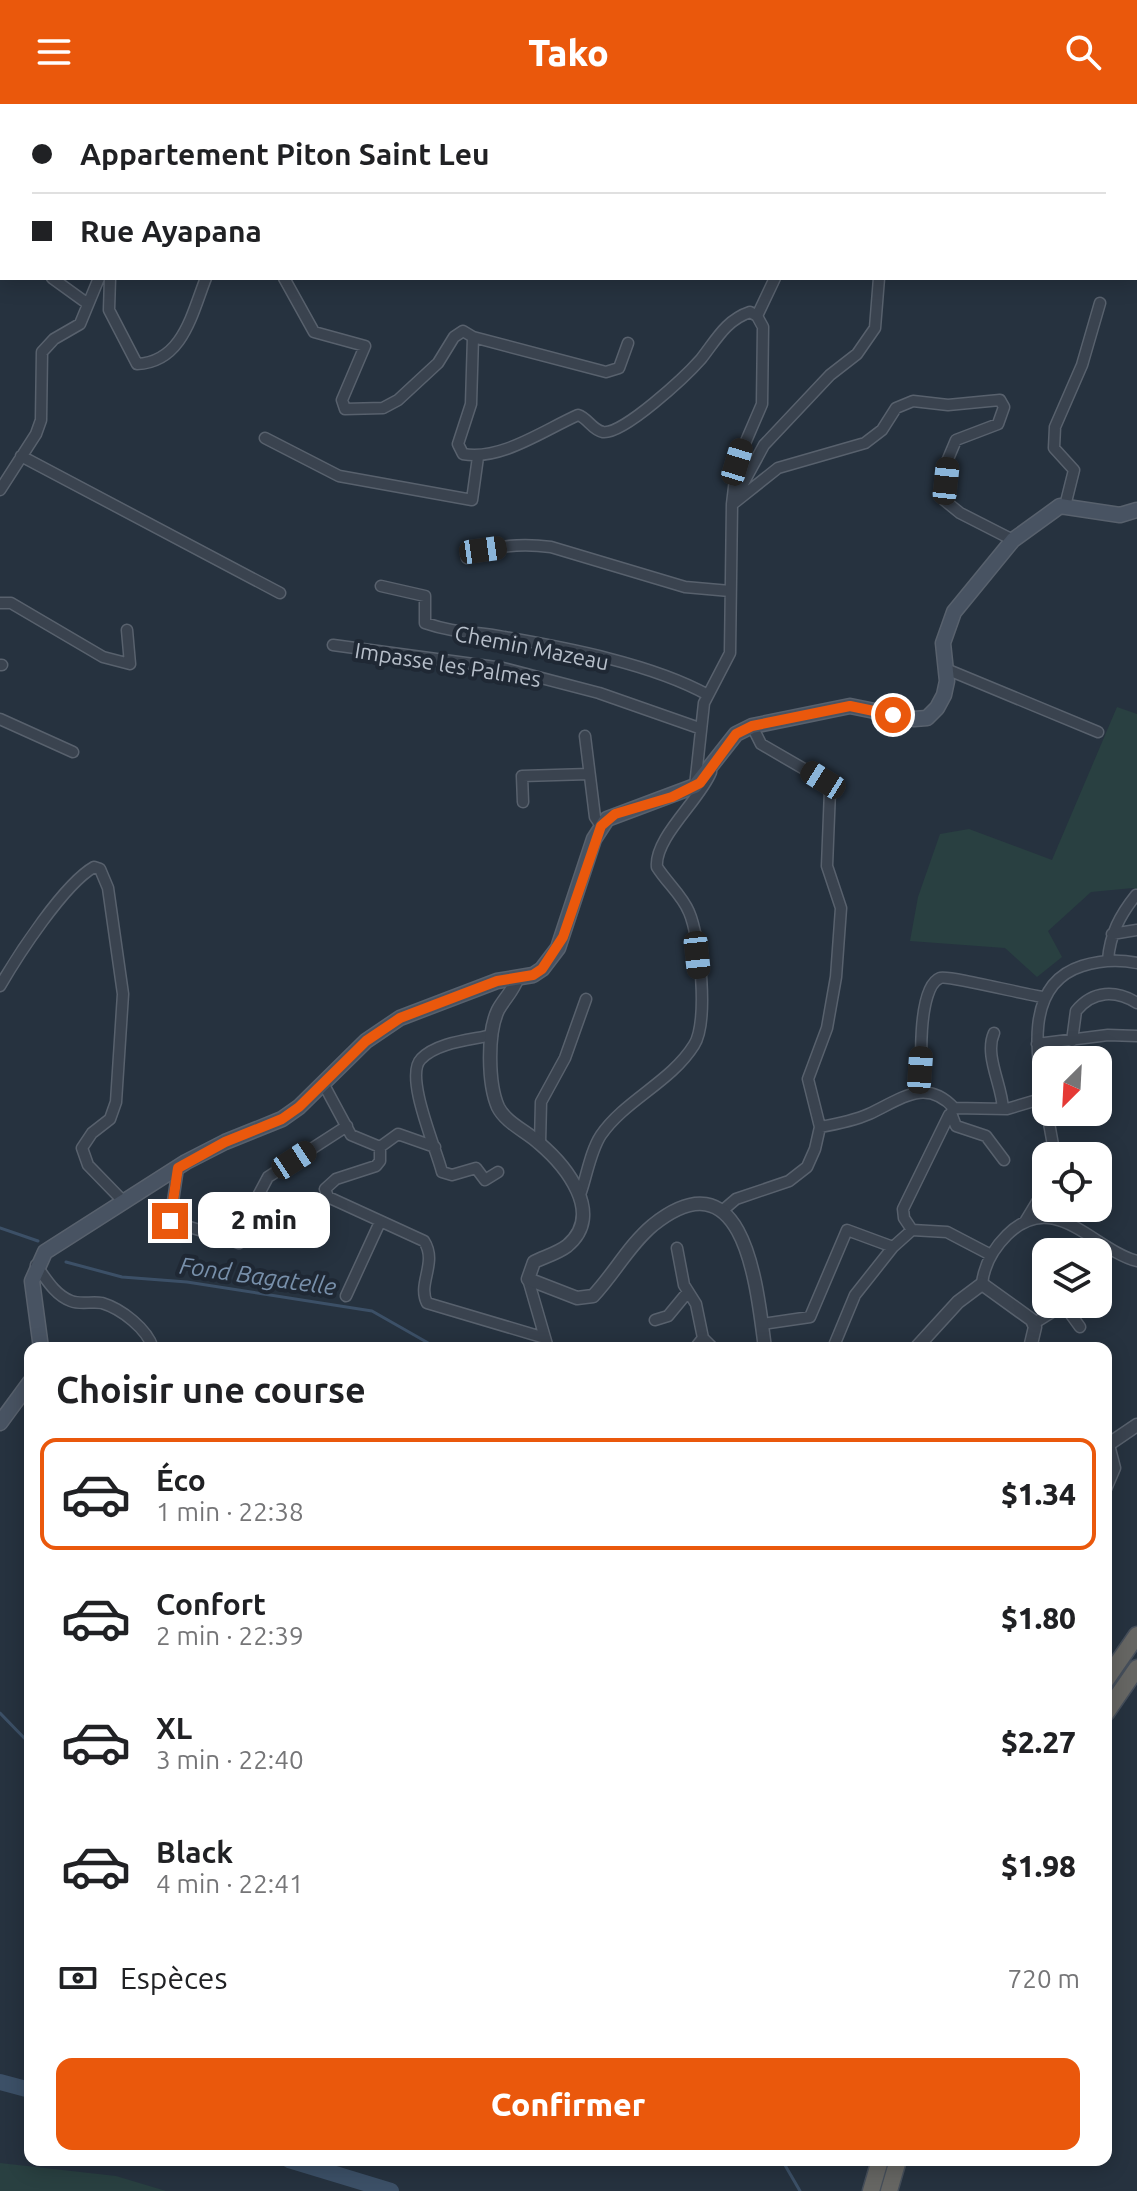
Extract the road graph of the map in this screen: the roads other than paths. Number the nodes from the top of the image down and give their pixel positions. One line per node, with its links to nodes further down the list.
1 (55, 280): 9 (street)
2 (98, 280): 9 (street)
3 (110, 280): 4 (street)
4 (205, 280)
5 (285, 280): 11 (street)
6 (774, 280): 10 (street)
7 (879, 280): 17 (street)
8 (1100, 303): 18 (street)
9 (88, 304): 14 (street)
10 (757, 316): 15 (street); 17 (street)
11 (473, 337): 12 (street); 15 (street)
12 (628, 343)
13 (265, 438): 15 (street)
14 (21, 456): 16 (street); 23 (street)
15 (478, 457)
16 (0, 490)
17 (732, 504): 20 (street); 24 (street)
18 (1065, 506): 19 (main road); 20 (main road)
19 (1137, 510)
20 (1013, 540): 30 (main road)
21 (467, 558): 24 (street)
22 (381, 586): 31 (street, Chemin Mazeau)
23 (268, 587): 25 (street); 26 (street)
24 (730, 591): 31 (street)
25 (280, 593)
26 (265, 602)
27 (0, 603): 28 (street)
28 (127, 630)
29 (333, 645): 34 (street, Impasse les Palmes)
30 (946, 669): 33 (main road); 35 (street)
31 (708, 695): 34 (street)
32 (0, 719): 37 (street)
33 (752, 726): 38 (main road); 64 (street)
34 (699, 728): 40 (street)
35 (1098, 732)
36 (585, 736): 39 (street)
37 (73, 752)
38 (714, 765): 40 (main road); 71 (street)
39 (589, 774): 41 (street); 42 (street)
40 (695, 786): 42 (main road)
41 (523, 802)
42 (601, 826): 48 (main road)
43 (1136, 895): 45 (street)
44 (1137, 930): 45 (street)
45 (1112, 934): 46 (street)
46 (1108, 960): 47 (street); 50 (street)
47 (1137, 963)
48 (517, 979): 54 (street); 58 (main road)
49 (0, 986): 72 (street)
50 (1043, 997): 57 (street); 59 (street)
51 (586, 999): 65 (street)
52 (1137, 1003): 56 (street)
53 (994, 1033): 61 (street)
54 (492, 1035): 65 (street); 67 (street)
55 (1137, 1036): 56 (street)
56 (1072, 1041): 57 (street)
57 (1037, 1044)
58 (323, 1083): 63 (street); 69 (main road)
59 (924, 1091): 62 (street); 64 (street)
60 (1032, 1107): 61 (street)
61 (1003, 1109): 62 (street)
62 (952, 1111): 68 (street); 78 (street)
63 (347, 1126): 66 (street); 75 (street)
64 (820, 1127): 74 (street)
65 (540, 1143): 71 (street)
66 (380, 1147): 67 (street); 77 (street)
67 (435, 1147): 70 (street)
68 (1004, 1160)
69 (178, 1168): 72 (main road); 79 (street)
70 (498, 1172)
71 (581, 1192): 85 (street)
72 (123, 1201): 84 (main road)
73 (1032, 1210): 76 (street)
74 (722, 1211): 85 (street); 90 (street)
75 (229, 1218): 79 (street); 79 (street)
76 (1026, 1220): 82 (street); 83 (street)
77 (380, 1222): 88 (street); 96 (street)
78 (912, 1230): 80 (street); 82 (street)
79 (222, 1237)
80 (893, 1247): 90 (street); 101 (street)
81 (677, 1248): 87 (street)
82 (991, 1255): 86 (street)
83 (1137, 1261)
84 (36, 1265): 94 (main road); 95 (street)
85 (528, 1279): 97 (street)
86 (982, 1284): 91 (street); 102 (street)
87 (687, 1293): 89 (street); 93 (street)
88 (346, 1296)
89 (655, 1320)
90 (762, 1324): 100 (street)
91 (1033, 1324): 92 (street); 103 (street)
92 (1080, 1327)
93 (703, 1338): 98 (street); 99 (street)
94 (40, 1342)
95 (151, 1342)
96 (544, 1342)
97 (547, 1342)
98 (700, 1342)
99 (707, 1342)
100 (764, 1342)
101 (835, 1342)
102 (921, 1342)
103 (1031, 1342)
104 (24, 1390): 105 (main road)
105 (0, 1423)
106 (1137, 1425): 107 (street)
107 (1112, 1442)
108 (1137, 1635): 110 (highway)
109 (1137, 1668): 111 (highway)
110 (1112, 1671)
111 (1112, 1704)
112 (878, 2166): 114 (highway)
113 (896, 2166): 115 (highway)
114 (871, 2191)
115 (889, 2191)

